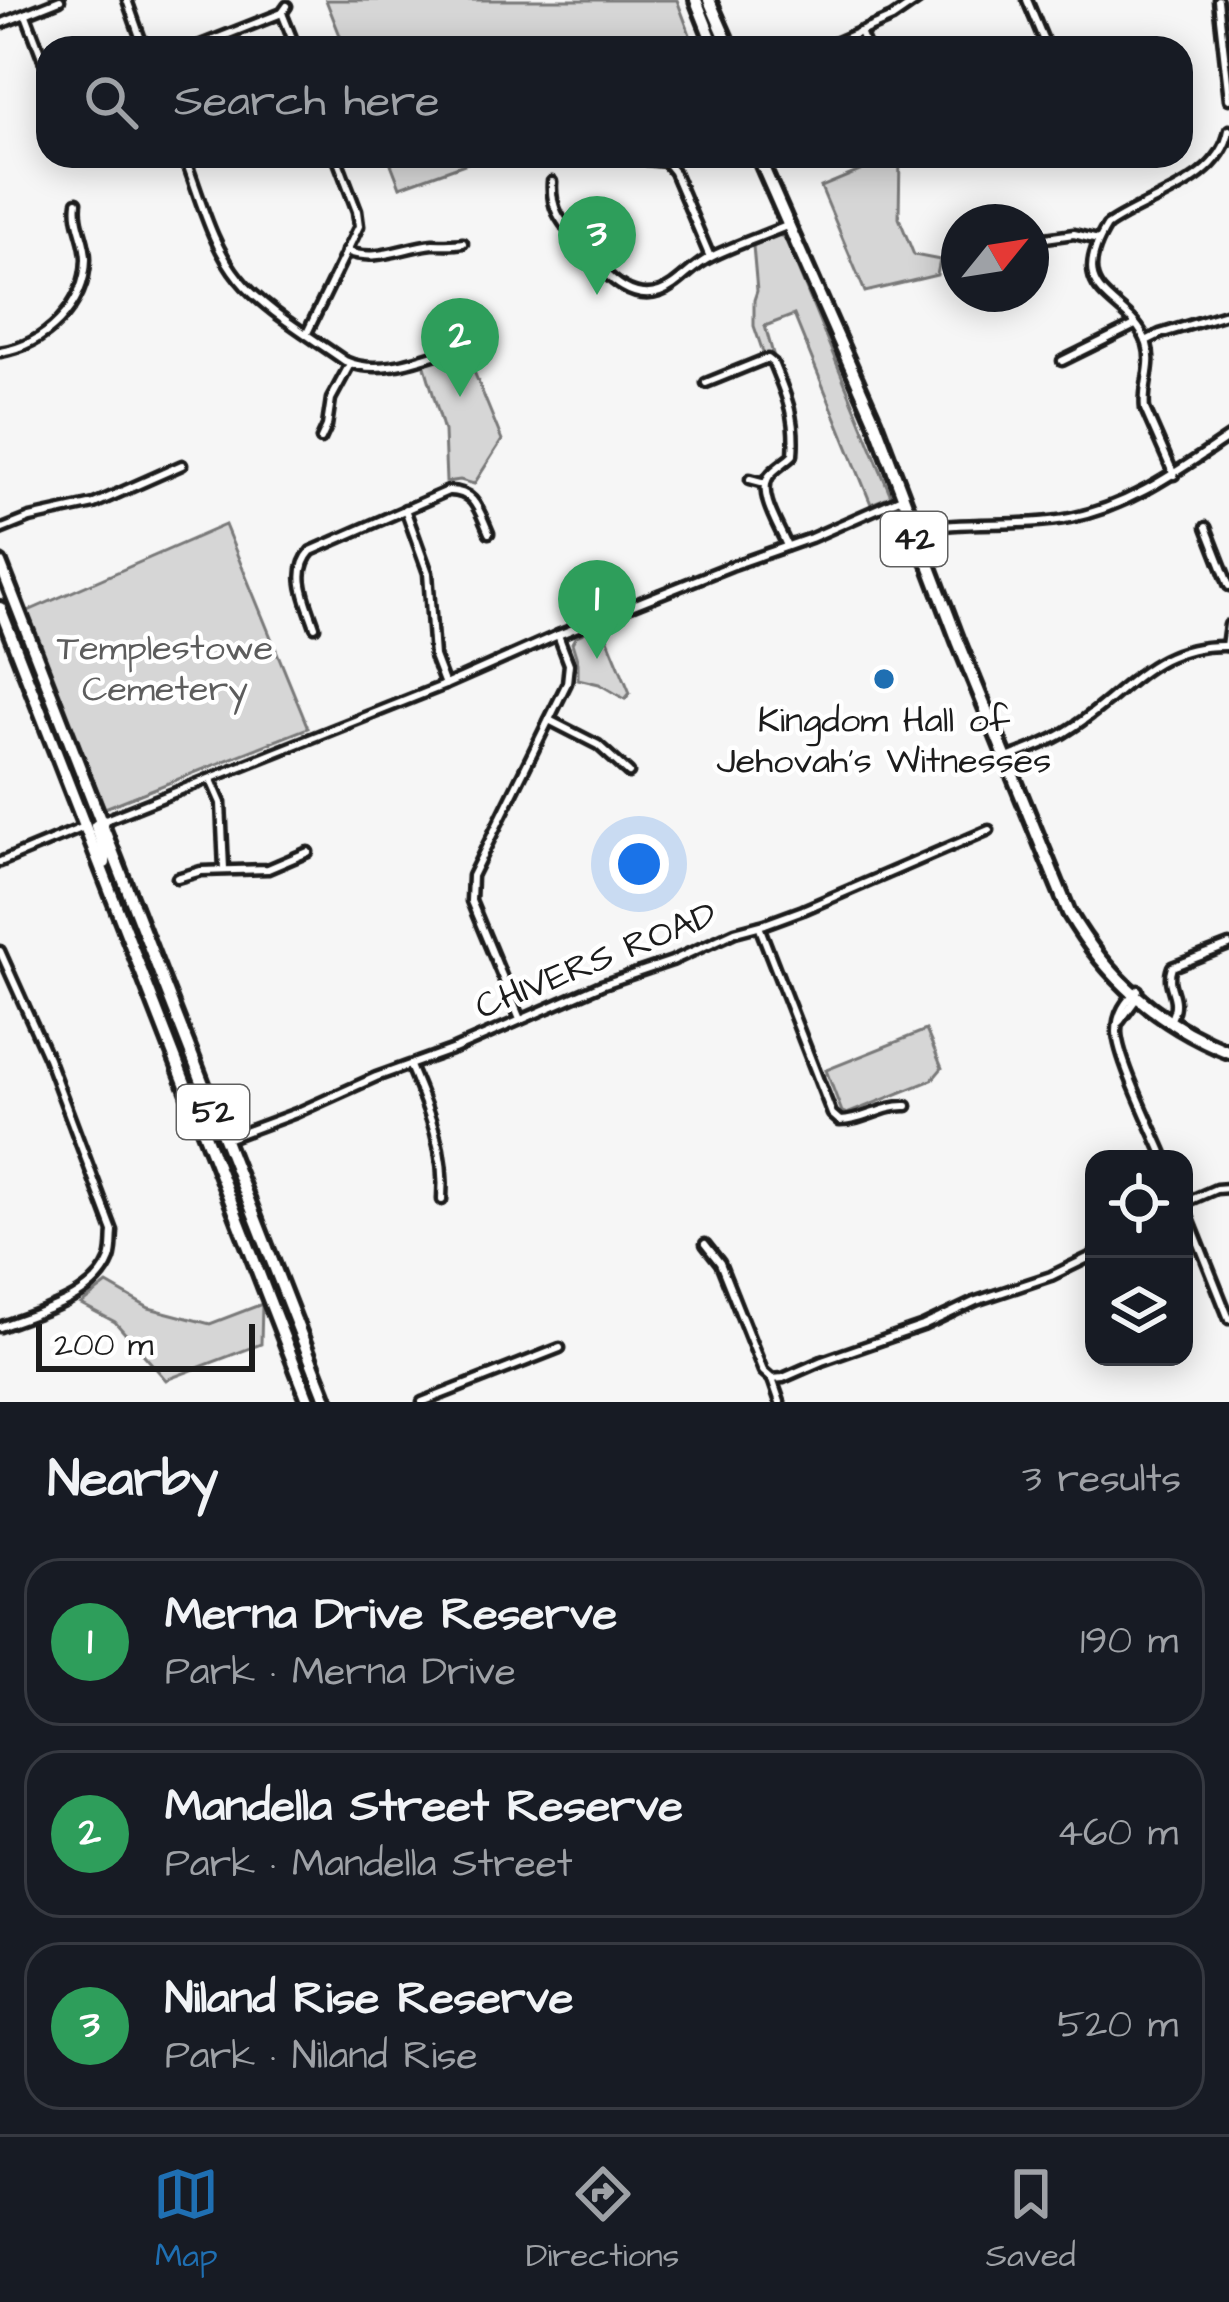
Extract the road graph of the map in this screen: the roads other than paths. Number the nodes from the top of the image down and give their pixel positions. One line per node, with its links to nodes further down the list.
1 (60, 0): 8 (street)
2 (127, 0): 13 (street)
3 (696, 0): 11 (main road)
4 (709, 0): 9 (main road)
5 (918, 0): 12 (street)
6 (1027, 0): 20 (street)
7 (1219, 0): 22 (street)
8 (26, 14): 10 (street); 21 (street)
9 (717, 18): 11 (street); 17 (main road)
10 (0, 24)
11 (708, 31): 16 (main road)
12 (860, 32): 18 (street); 19 (street)
13 (140, 36)
14 (222, 36): 15 (street)
15 (293, 36)
16 (710, 36)
17 (725, 36)
18 (851, 36)
19 (862, 36)
20 (1042, 36)
21 (36, 41)
22 (1229, 99)
23 (1229, 130): 32 (street)
24 (189, 168): 38 (street)
25 (341, 168): 34 (street)
26 (670, 168): 35 (street)
27 (766, 168): 30 (main road)
28 (552, 182): 35 (street)
29 (77, 202): 41 (street)
30 (789, 225): 35 (street); 51 (main road, 42)
31 (1049, 237): 32 (street)
32 (1098, 241): 37 (street)
33 (463, 243): 34 (street)
34 (346, 251): 38 (street)
35 (710, 257)
36 (1229, 313): 39 (street)
37 (1136, 325): 39 (street); 42 (street)
38 (307, 333): 43 (street)
39 (1146, 341): 48 (street)
40 (468, 344): 43 (street)
41 (0, 352)
42 (1062, 361)
43 (350, 364): 46 (street)
44 (706, 383): 50 (street)
45 (1229, 437): 48 (street)
46 (320, 439)
47 (182, 465): 54 (street)
48 (1174, 475): 55 (street)
49 (750, 479): 50 (street)
50 (765, 483): 57 (street)
51 (901, 498): 55 (main road, 42); 57 (street)
52 (405, 509): 56 (street); 62 (street); 65 (street)
53 (1207, 527): 59 (street)
54 (0, 530)
55 (914, 530): 67 (main road, 42)
56 (489, 532)
57 (787, 546): 63 (street)
58 (0, 563): 70 (main road, 52)
59 (1229, 586)
60 (0, 608): 71 (main road, 52)
61 (1229, 625): 64 (street)
62 (315, 627)
63 (558, 634): 65 (street); 66 (street)
64 (1228, 646): 67 (street)
65 (445, 685): 69 (street)
66 (549, 720): 68 (street); 84 (street)
67 (1006, 758): 83 (main road, 42)
68 (629, 773)
69 (211, 780): 70 (street); 75 (street)
70 (103, 821): 76 (main road); 78 (main road, 52)
71 (87, 826): 74 (street); 76 (main road, 52)
72 (989, 830): 80 (street, CHIVERS ROAD)
73 (308, 852): 75 (street)
74 (0, 862)
75 (224, 869): 77 (street)
76 (105, 873): 79 (main road, 52)
77 (177, 878)
78 (134, 902): 79 (main road); 89 (main road, 52)
79 (119, 908): 101 (main road, 52)
80 (759, 926): 84 (street, CHIVERS ROAD); 88 (street)
81 (1229, 944): 85 (street)
82 (0, 950): 98 (street)
83 (1136, 995): 85 (main road, 42); 90 (street)
84 (519, 1018): 87 (street, CHIVERS ROAD)
85 (1171, 1020): 86 (main road, 42)
86 (1229, 1049)
87 (410, 1066): 89 (street, CHIVERS ROAD); 92 (street)
88 (908, 1106)
89 (224, 1140): 102 (main road, 52)
90 (1161, 1150)
91 (1229, 1188): 93 (street)
92 (442, 1200)
93 (1193, 1200)
94 (1193, 1234): 97 (street)
95 (705, 1244): 100 (street)
96 (1088, 1258): 100 (street)
97 (1229, 1319)
98 (0, 1328)
99 (560, 1348): 103 (street)
100 (772, 1379): 104 (street)
101 (309, 1402)
102 (327, 1402)
103 (422, 1402)
104 (780, 1402)

